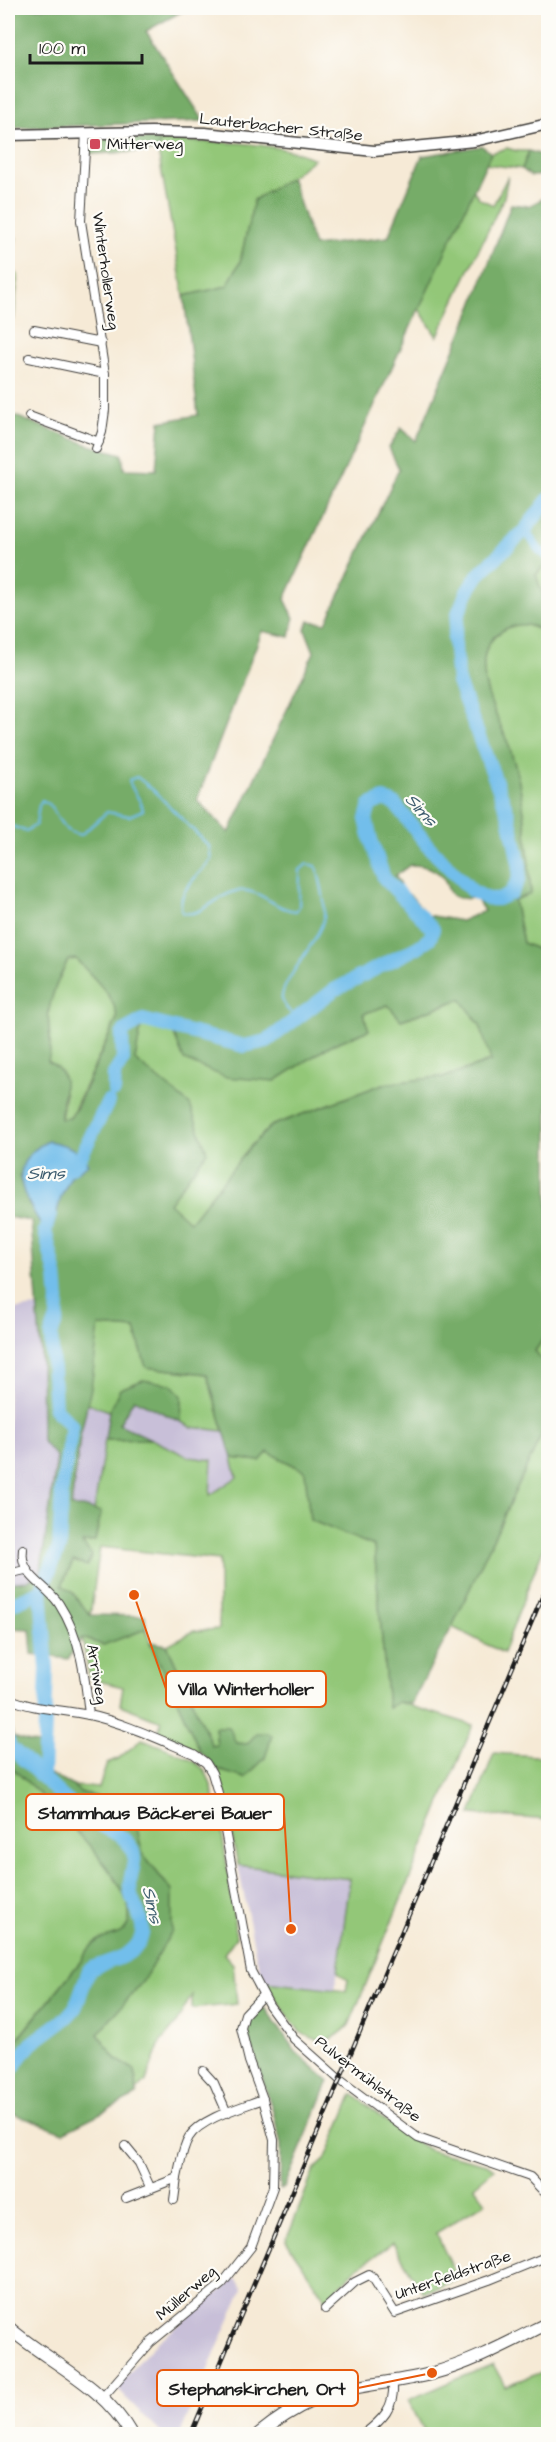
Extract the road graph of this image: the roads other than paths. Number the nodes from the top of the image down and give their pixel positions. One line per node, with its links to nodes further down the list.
1 (549, 124): 2 (street, Lauterbacher Straße)
2 (86, 133): 3 (street, Lauterbacher Straße); 5 (street, Winterhollerweg)
3 (8, 135)
4 (34, 330): 5 (street, Winterhollerweg)
5 (101, 343): 7 (street, Winterhollerweg)
6 (29, 358): 7 (street)
7 (105, 375): 8 (street, Winterhollerweg)
8 (29, 416)
9 (23, 1549): 10 (street)
10 (25, 1570): 11 (street); 13 (street, Arriweg)
11 (8, 1574)
12 (8, 1698): 13 (street)
13 (89, 1715): 14 (street, Pulvermühlstraße)
14 (262, 1995): 16 (street, Müllerweg); 21 (street, Pulvermühlstraße)
15 (203, 2071): 17 (street)
16 (263, 2099): 17 (street); 29 (street, Müllerweg)
17 (227, 2113): 19 (street)
18 (125, 2146): 20 (street)
19 (177, 2178): 20 (street); 23 (street)
20 (150, 2187): 22 (street)
21 (549, 2196)
22 (126, 2198)
23 (174, 2200)
24 (549, 2256): 25 (street, Unterfeldstraße)
25 (325, 2309)
26 (549, 2323): 28 (main road)
27 (9, 2331): 29 (main road)
28 (393, 2383): 31 (main road); 32 (street)
29 (103, 2397): 30 (main road)
30 (131, 2434)
31 (259, 2434)
32 (364, 2434)

